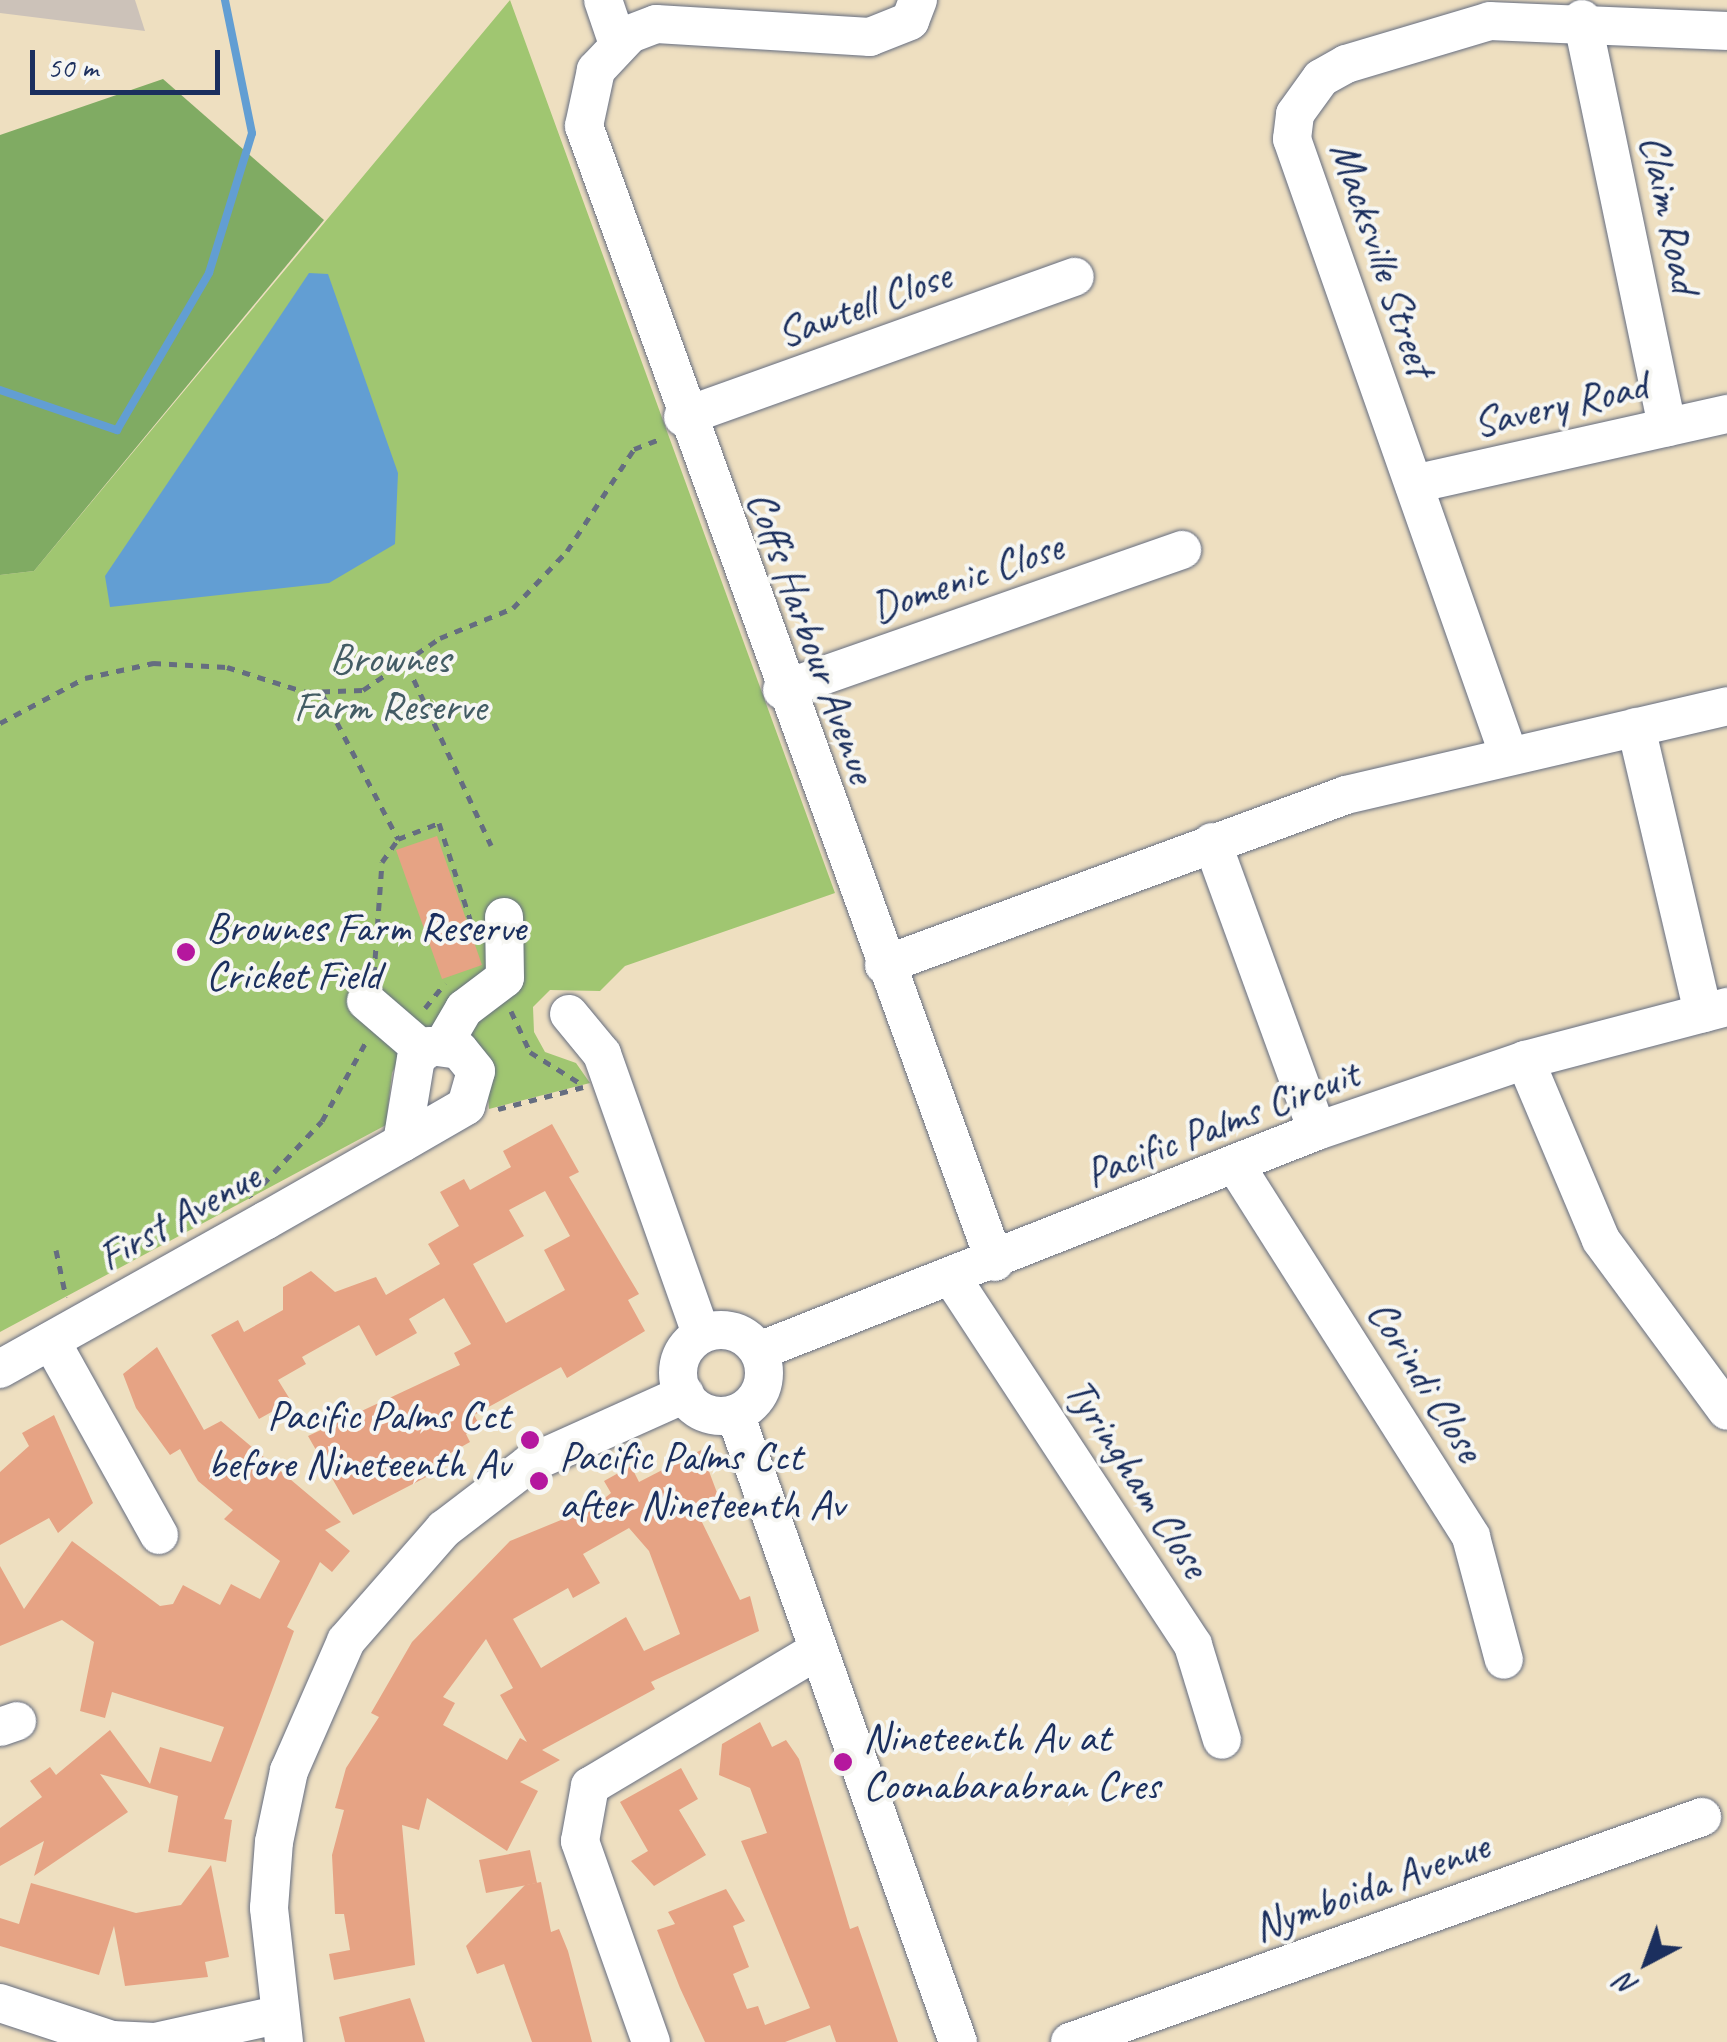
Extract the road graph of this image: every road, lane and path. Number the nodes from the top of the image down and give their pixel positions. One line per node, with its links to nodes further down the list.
1 (603, 0): 5 (street)
2 (914, 11): 5 (street)
3 (1582, 19): 4 (street, Macksville Street); 9 (street, Claim Road); 10 (street, Macksville Street)
4 (1727, 30)
5 (618, 44): 8 (street, Coffs Harbour Avenue)
6 (1075, 277): 8 (street, Sawtell Close)
7 (1727, 414): 9 (street, Savery Road)
8 (675, 427): 12 (path); 13 (street, Coffs Harbour Avenue)
9 (1667, 427): 10 (street, Savery Road)
10 (1414, 484): 18 (street, Macksville Street)
11 (1182, 550): 13 (street, Domenic Close)
12 (408, 665): 14 (path); 21 (path)
13 (782, 690): 23 (street, Coffs Harbour Avenue)
14 (322, 694): 16 (path); 19 (path)
15 (1727, 706): 17 (street)
16 (0, 723)
17 (1636, 727): 18 (street); 26 (street)
18 (1509, 756): 20 (street)
19 (398, 839): 22 (path); 28 (path)
20 (1212, 842): 23 (street); 31 (street)
21 (490, 845)
22 (490, 926): 28 (street)
23 (884, 965): 36 (street, Coffs Harbour Avenue)
24 (453, 981): 28 (path)
25 (507, 999): 30 (path)
26 (1715, 1010): 29 (street, Pacific Palms Circuit)
27 (569, 1014): 41 (street)
28 (404, 1026): 32 (street); 32 (street, First Avenue); 34 (path)
29 (1525, 1060): 31 (street, Pacific Palms Circuit); 45 (street)
30 (581, 1088)
31 (1317, 1131): 33 (street, Pacific Palms Circuit)
32 (402, 1143): 40 (street, First Avenue)
33 (1236, 1166): 36 (street, Pacific Palms Circuit); 49 (street, Corindi Close)
34 (238, 1204)
35 (56, 1250): 39 (path)
36 (995, 1262): 37 (street, Pacific Palms Circuit)
37 (952, 1278): 42 (street, Pacific Palms Circuit); 50 (street, Tyringham Close)
38 (82, 1288): 39 (path)
39 (66, 1296): 40 (path)
40 (50, 1323): 43 (street, First Avenue); 47 (street)
41 (701, 1334): 42 (street); 44 (street)
42 (760, 1351): 46 (street)
43 (0, 1370)
44 (684, 1394): 46 (street); 53 (street)
45 (1727, 1411)
46 (734, 1414): 48 (street)
47 (158, 1534)
48 (818, 1650): 54 (street); 55 (street)
49 (1504, 1660)
50 (1222, 1740)
51 (1702, 1817): 56 (street, Nymboida Avenue)
52 (0, 2004): 53 (street)
53 (281, 2028)
54 (651, 2042)
55 (958, 2042)
56 (1070, 2042)

